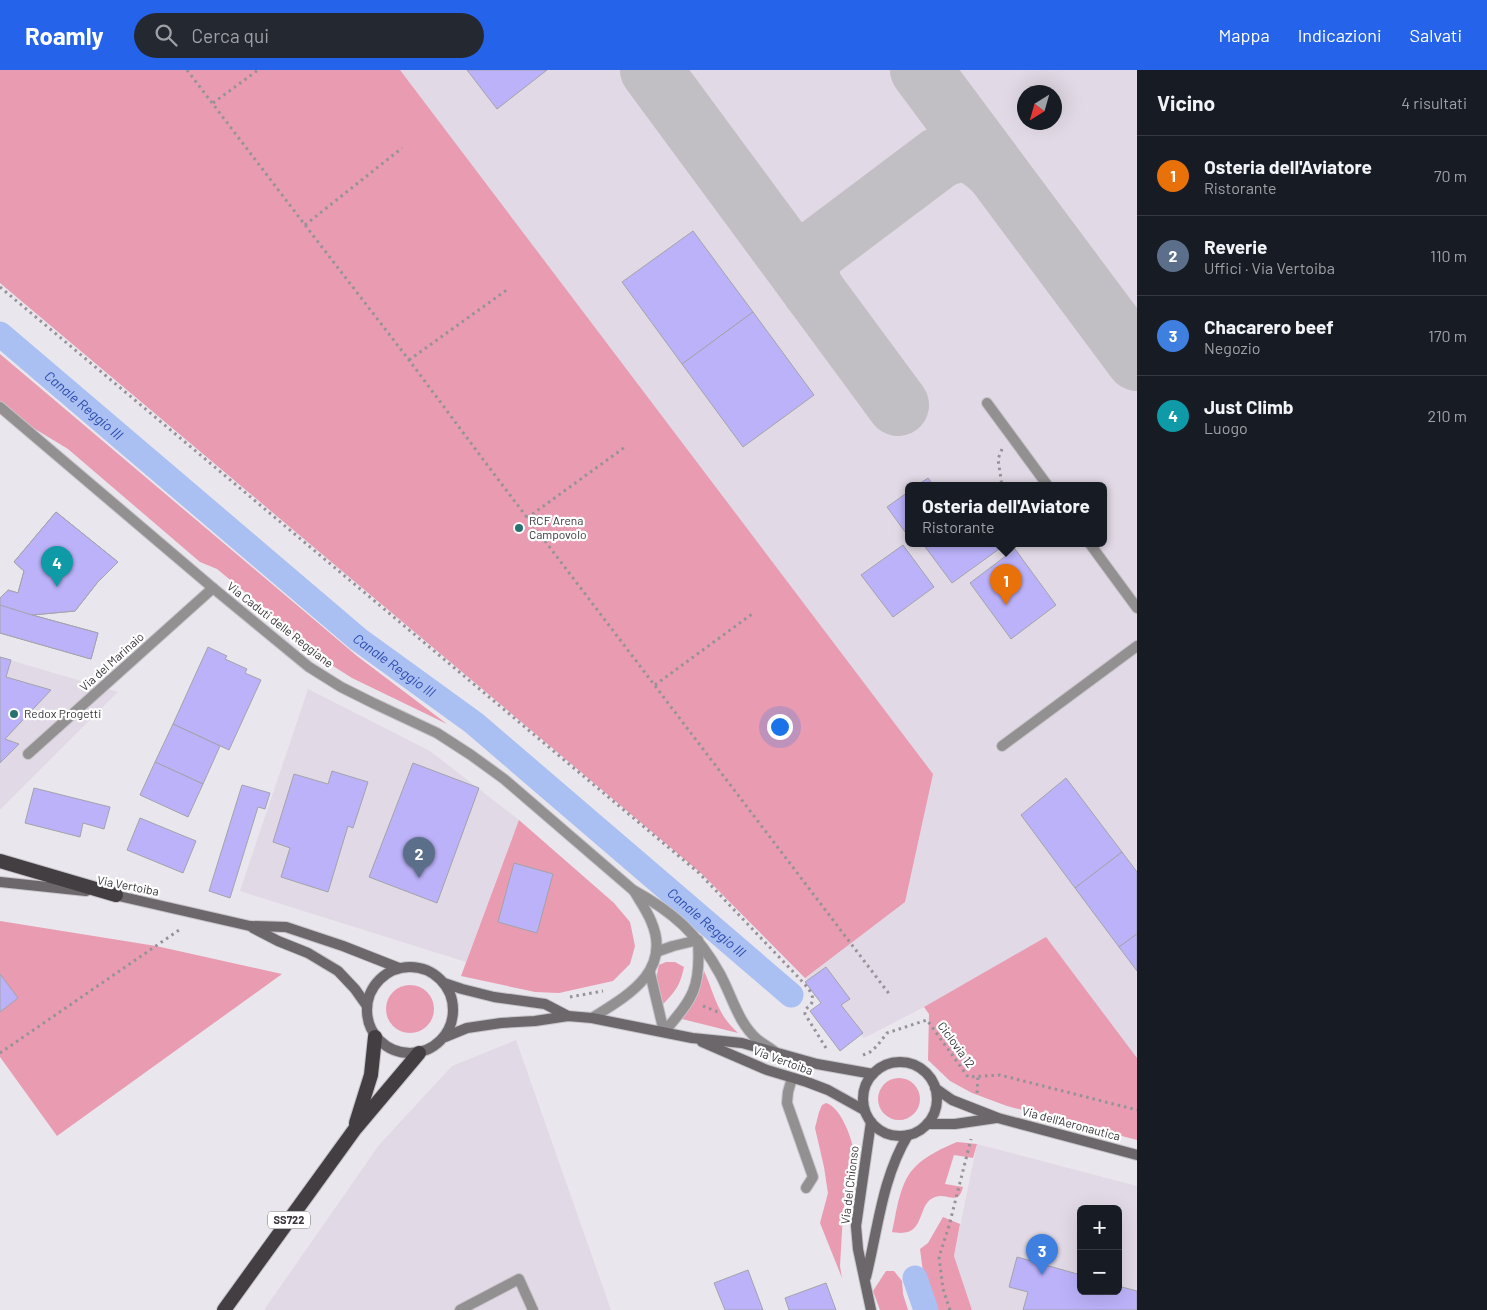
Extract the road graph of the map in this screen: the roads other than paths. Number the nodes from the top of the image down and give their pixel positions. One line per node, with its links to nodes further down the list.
1 (987, 403): 3 (street)
2 (0, 407): 5 (street, Via Caduti delle Reggiane)
3 (1045, 482)
4 (1092, 547): 6 (street)
5 (213, 588): 9 (street, Via del Marinaio); 12 (street, Via Caduti delle Reggiane)
6 (1137, 608)
7 (1137, 646): 8 (street)
8 (1002, 746)
9 (28, 754)
10 (0, 861): 13 (highway)
11 (0, 882): 13 (main road, Via Vertoiba)
12 (633, 890): 15 (street, Via Caduti delle Reggiane); 16 (street, Via Caduti delle Reggiane)
13 (116, 894): 14 (main road, Via Vertoiba)
14 (250, 926): 17 (main road, Via Vertoiba); 20 (main road, Via Vertoiba)
15 (698, 940): 16 (street); 23 (street); 27 (street, Via Caduti delle Reggiane)
16 (656, 952): 18 (street, Via Caduti delle Reggiane)
17 (399, 968): 19 (main road, Via Vertoiba); 20 (main road)
18 (650, 973): 22 (street); 23 (street, Via Caduti delle Reggiane)
19 (444, 983): 21 (main road, Via Vertoiba); 25 (main road)
20 (367, 1006): 24 (main road, Via Vertoiba)
21 (568, 1016): 22 (main road, Via Vertoiba); 25 (main road, Via Vertoiba)
22 (592, 1018): 23 (main road, Via Vertoiba)
23 (664, 1032): 26 (main road, Via Vertoiba)
24 (375, 1037): 28 (main road); 36 (highway, SS722)
25 (445, 1037): 28 (main road, Via Vertoiba)
26 (692, 1038): 27 (main road, Via Vertoiba); 30 (main road, Via Vertoiba)
27 (775, 1051): 29 (main road, Via Vertoiba)
28 (419, 1053): 36 (highway, SS722)
29 (873, 1074): 31 (main road, Via dell'Aeronautica); 32 (main road)
30 (792, 1078): 32 (main road, Via Vertoiba); 39 (street)
31 (935, 1088): 33 (main road, Via dell'Aeronautica); 35 (main road)
32 (864, 1110): 34 (main road)
33 (998, 1118): 35 (main road, Via dell'Aeronautica); 38 (main road, Via dell'Aeronautica)
34 (871, 1122): 37 (main road); 40 (main road, Via del Chionso)
35 (927, 1124): 37 (main road)
36 (355, 1130): 41 (highway, SS722)
37 (908, 1135): 40 (main road, Via del Chionso)
38 (1137, 1155)
39 (806, 1188)
40 (864, 1281): 44 (main road, Via del Chionso)
41 (224, 1310)
42 (460, 1310): 43 (street)
43 (533, 1310)
44 (871, 1310)

